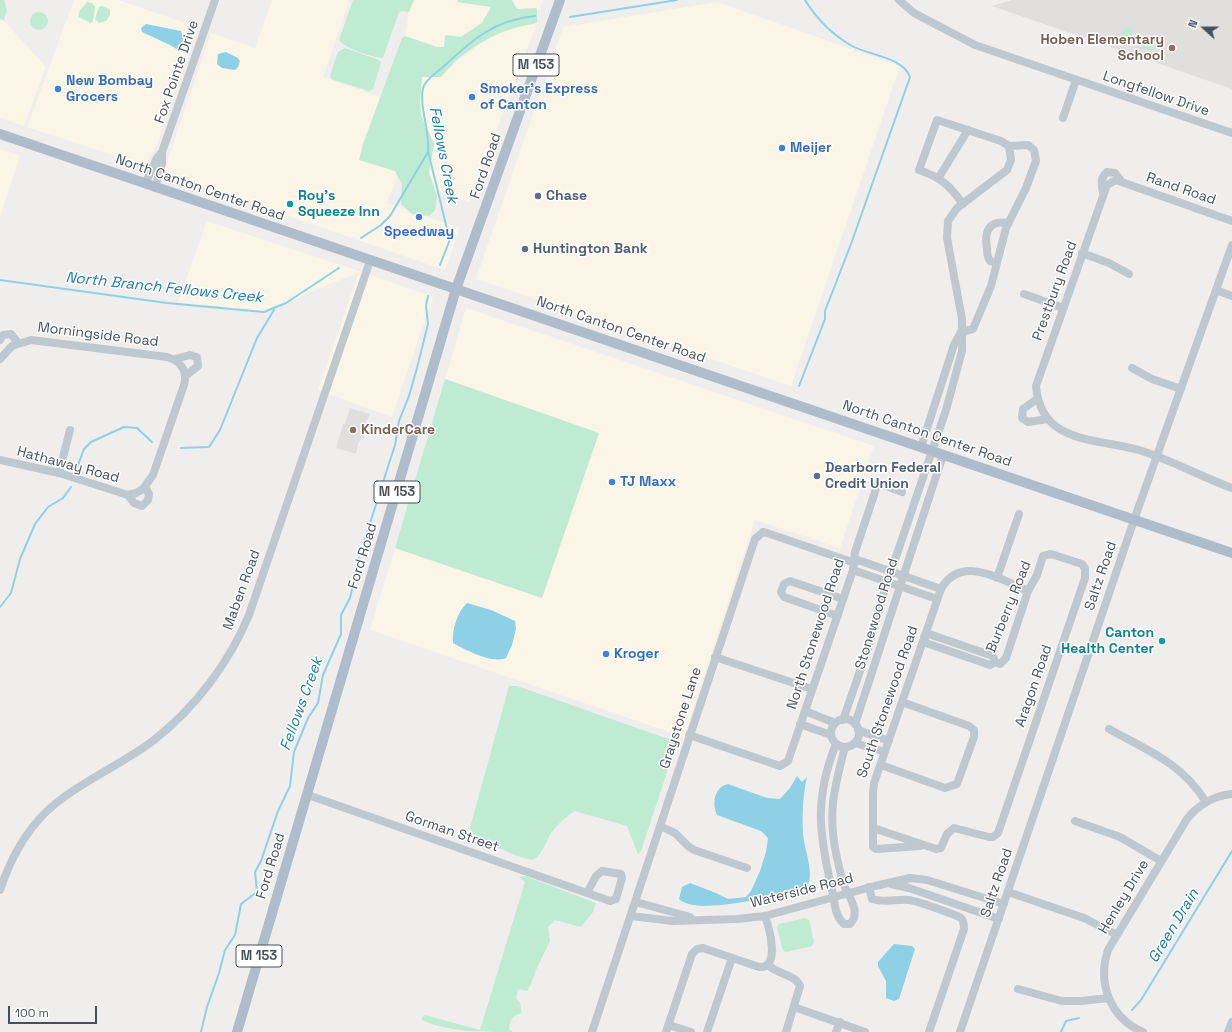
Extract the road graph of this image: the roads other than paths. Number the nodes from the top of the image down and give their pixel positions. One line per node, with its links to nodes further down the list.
1 (215, 0): 10 (street, Fox Pointe Drive)
2 (560, 0): 26 (main road, Ford Road / M 153)
3 (899, 0): 4 (street, Longfellow Drive)
4 (1076, 80): 5 (street); 7 (street, Longfellow Drive)
5 (1063, 118)
6 (968, 130): 9 (street); 12 (street); 12 (street)
7 (1232, 133)
8 (0, 134): 15 (main road, North Canton Center Road)
9 (1009, 146): 18 (street, Stonewood Road); 20 (street)
10 (162, 152): 15 (street); 16 (street)
11 (1107, 172): 14 (street, Rand Road); 17 (street, Prestbury Road)
12 (939, 177): 18 (street)
13 (1111, 181): 14 (street, Rand Road); 17 (street, Prestbury Road)
14 (1122, 182): 19 (street, Rand Road)
15 (145, 184): 16 (main road, North Canton Center Road)
16 (155, 188): 23 (main road, North Canton Center Road)
17 (1103, 192): 22 (street, Prestbury Road)
18 (963, 204): 31 (street, Stonewood Road)
19 (1232, 221)
20 (1008, 223): 24 (street); 24 (street)
21 (1232, 245): 27 (street, Saltz Road)
22 (1082, 253): 25 (street); 30 (street, Prestbury Road)
23 (370, 261): 26 (main road, North Canton Center Road); 104 (street, Maben Road)
24 (996, 263): 31 (street)
25 (1129, 274)
26 (456, 289): 48 (main road, North Canton Center Road); 93 (main road, Ford Road / M 153)
27 (1216, 290): 29 (street); 42 (street, Saltz Road)
28 (1024, 294): 30 (street)
29 (1232, 296)
30 (1063, 308): 43 (street, Prestbury Road)
31 (961, 332): 39 (street); 40 (street, Stonewood Road)
32 (0, 340): 33 (street, Morningside Road)
33 (18, 343): 35 (street, Morningside Road); 37 (street, Morningside Road)
34 (0, 344): 35 (street, Morningside Road)
35 (2, 356)
36 (197, 357): 37 (street, Morningside Road); 41 (street, Hathaway Road)
37 (175, 359): 41 (street, Morningside Road)
38 (1132, 368): 42 (street)
39 (947, 369): 40 (street); 44 (street)
40 (957, 372): 46 (street, Stonewood Road)
41 (186, 376): 54 (street, Hathaway Road)
42 (1180, 389): 51 (street, Saltz Road)
43 (1037, 399): 45 (street); 45 (street)
44 (931, 419): 46 (street); 48 (street)
45 (1048, 419): 51 (street)
46 (942, 422): 49 (street, Stonewood Road)
47 (70, 430): 53 (street)
48 (921, 447): 49 (main road, North Canton Center Road)
49 (931, 451): 50 (main road, North Canton Center Road); 58 (street, Stonewood Road)
50 (943, 454): 59 (street, Stonewood Road); 61 (main road, North Canton Center Road)
51 (1156, 457): 55 (street); 61 (street, Saltz Road)
52 (0, 460): 53 (street, Hathaway Road)
53 (59, 473): 57 (street, Hathaway Road)
54 (145, 487): 57 (street, Hathaway Road); 57 (street, Hathaway Road)
55 (1232, 488)
56 (902, 492): 64 (street, North Stonewood Road)
57 (128, 495)
58 (911, 509): 59 (street); 65 (street, Stonewood Road)
59 (923, 513): 66 (street, Stonewood Road)
60 (1019, 514): 67 (street)
61 (1134, 520): 62 (main road, North Canton Center Road); 105 (street, Saltz Road)
62 (1232, 553)
63 (1042, 560): 71 (street, Burberry Road); 98 (street, Aragon Road)
64 (854, 564): 65 (street); 68 (street); 72 (street, North Stonewood Road); 76 (street, Graystone Lane)
65 (892, 571): 66 (street); 68 (street, Stonewood Road)
66 (903, 574): 69 (street, Stonewood Road); 70 (street)
67 (996, 578): 70 (street); 71 (street)
68 (888, 582): 69 (street); 80 (street, Stonewood Road)
69 (899, 585): 73 (street); 82 (street, Stonewood Road)
70 (941, 588): 73 (street, South Stonewood Road)
71 (1028, 591): 75 (street, Burberry Road)
72 (843, 599): 74 (street, North Stonewood Road); 74 (street)
73 (937, 599): 75 (street, South Stonewood Road)
74 (838, 616): 77 (street, North Stonewood Road)
75 (924, 637): 78 (street, South Stonewood Road)
76 (716, 657): 77 (street); 84 (street, Graystone Lane)
77 (812, 689): 79 (street, North Stonewood Road)
78 (902, 702): 86 (street, South Stonewood Road); 91 (street)
79 (805, 711): 80 (street); 81 (street, North Stonewood Road)
80 (839, 721): 82 (street); 85 (street)
81 (800, 724): 84 (street, North Stonewood Road); 85 (street)
82 (856, 727): 86 (street); 87 (street)
83 (1109, 730): 94 (street)
84 (689, 735): 96 (street, Graystone Lane)
85 (831, 735): 88 (street)
86 (889, 741): 90 (street, South Stonewood Road)
87 (855, 743): 89 (street); 90 (street)
88 (836, 744): 89 (street); 108 (street)
89 (845, 747): 107 (street)
90 (885, 752): 91 (street, South Stonewood Road)
91 (881, 765): 97 (street, South Stonewood Road)
92 (1232, 794): 94 (street, Henley Drive)
93 (308, 795): 106 (street, Gorman Street); 126 (main road, Ford Road / M 153)
94 (1206, 802): 99 (street, Henley Drive)
95 (1075, 821): 99 (street)
96 (660, 826): 100 (street); 110 (street, Graystone Lane)
97 (873, 828): 98 (street); 98 (street, South Stonewood Road)
98 (924, 846)
99 (1161, 861): 117 (street, Henley Drive)
100 (747, 868)
101 (886, 883): 102 (street, Waterside Road); 103 (street, Waterside Road); 109 (street, Waterside Road)
102 (942, 885): 109 (street); 111 (street, Waterside Road)
103 (869, 887): 107 (street, Waterside Road); 112 (street)
104 (0, 890)
105 (1008, 892): 111 (street, Saltz Road); 117 (street)
106 (587, 893): 106 (street, Gorman Street)
107 (848, 893): 108 (street, Waterside Road); 108 (street)
108 (834, 897): 114 (street, Waterside Road)
109 (938, 897): 112 (street); 115 (street, Waterside Road)
110 (636, 902): 113 (street, Graystone Lane); 116 (street, Waterside Road)
111 (1004, 904): 115 (street, Saltz Road)
112 (934, 908): 133 (street)
113 (631, 916): 116 (street, Waterside Road); 127 (street, Graystone Lane)
114 (765, 916): 116 (street, Waterside Road); 119 (street)
115 (999, 919): 134 (street, Saltz Road)
116 (698, 920)
117 (1117, 934): 121 (street, Henley Drive)
118 (732, 958): 119 (street); 125 (street); 129 (street)
119 (768, 965): 122 (street)
120 (1018, 989): 121 (street)
121 (1108, 998): 135 (street, Henley Drive)
122 (794, 1007): 123 (street); 130 (street)
123 (840, 1022): 131 (street); 132 (street)
124 (1232, 1022): 136 (street)
125 (668, 1028): 128 (street)
126 (237, 1032)
127 (592, 1032)
128 (691, 1032)
129 (707, 1032)
130 (786, 1032)
131 (836, 1032)
132 (865, 1032)
133 (929, 1032)
134 (960, 1032)
135 (1143, 1032)
136 (1228, 1032)

